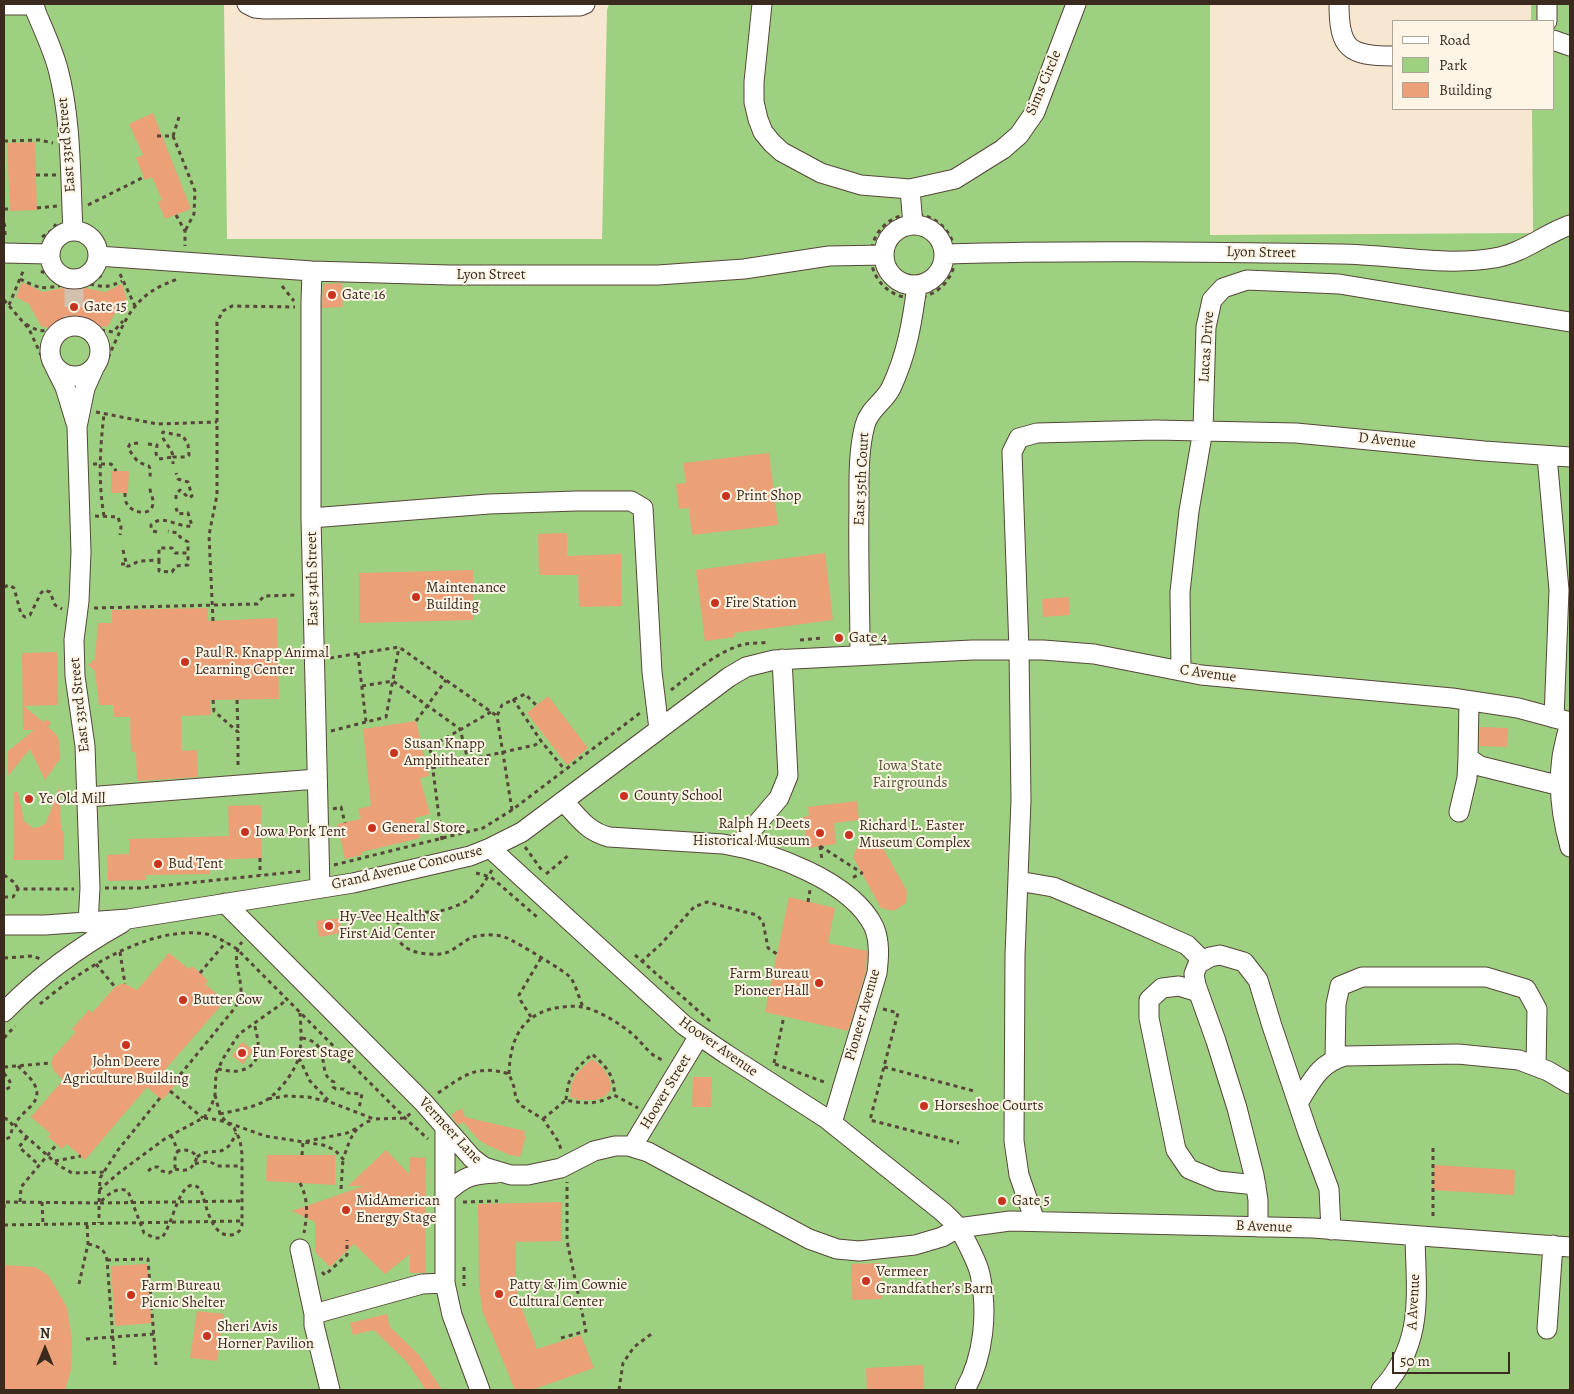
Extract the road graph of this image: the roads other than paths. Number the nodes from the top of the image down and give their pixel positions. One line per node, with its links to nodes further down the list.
1 (34, 4): 8 (street); 16 (street, East 33rd Street)
2 (247, 4): 3 (street)
3 (585, 4)
4 (762, 4): 13 (street, Sims Circle)
5 (1076, 4): 13 (street, Sims Circle)
6 (1339, 4): 12 (street)
7 (1547, 4): 9 (street)
8 (4, 5)
9 (1547, 20)
10 (1554, 40): 11 (street)
11 (1570, 46)
12 (1392, 56)
13 (910, 189): 14 (street)
14 (912, 220): 18 (street); 20 (street)
15 (1570, 225): 18 (street, Lyon Street)
16 (73, 230): 19 (street); 21 (street)
17 (6, 241): 19 (street)
18 (950, 253): 23 (street)
19 (49, 254): 21 (street)
20 (877, 255): 22 (street, Lyon Street); 23 (street)
21 (98, 256): 22 (street, Lyon Street)
22 (312, 271): 31 (street, East 34th Street)
23 (916, 292): 33 (street, East 35th Court)
24 (1570, 322): 28 (street, Lucas Drive)
25 (47, 360): 26 (street); 26 (street, East 33rd Street); 27 (street, East 33rd Street)
26 (100, 366): 27 (street, East 33rd Street)
27 (77, 427): 42 (street, East 33rd Street)
28 (1203, 430): 29 (street, D Avenue); 32 (street, D Avenue); 35 (street, Lucas Drive)
29 (1547, 456): 30 (street, D Avenue); 37 (street)
30 (1570, 457)
31 (311, 518): 38 (street); 40 (street, East 34th Street)
32 (1020, 650): 33 (street, C Avenue); 35 (street, C Avenue); 48 (street, D Avenue)
33 (852, 655): 34 (street, Grand Avenue Concourse)
34 (782, 659): 38 (street, Grand Avenue Concourse); 45 (street)
35 (1181, 671): 36 (street, C Avenue)
36 (1469, 701): 37 (street, C Avenue); 39 (street)
37 (1565, 721): 41 (street)
38 (659, 729): 43 (street, Grand Avenue Concourse)
39 (1468, 758): 41 (street); 44 (street)
40 (317, 779): 42 (street); 49 (street, East 34th Street)
41 (1564, 796): 46 (street)
42 (87, 797): 52 (street, East 33rd Street)
43 (563, 801): 45 (street, Pioneer Avenue); 47 (street, Grand Avenue Concourse)
44 (1459, 812)
45 (738, 846): 62 (street, Pioneer Avenue)
46 (1570, 847)
47 (496, 853): 49 (street, Grand Avenue Concourse); 57 (street, Hoover Avenue)
48 (1018, 882): 54 (street); 68 (street, D Avenue)
49 (320, 888): 50 (street, Grand Avenue Concourse)
50 (226, 903): 51 (street, Grand Avenue Concourse); 63 (street, Vermeer Lane)
51 (128, 919): 52 (street, Grand Avenue Concourse); 56 (street)
52 (88, 922): 53 (street, Grand Avenue Concourse)
53 (4, 925)
54 (1203, 961): 55 (street); 61 (street)
55 (1198, 992): 66 (street); 66 (street)
56 (12, 1016)
57 (699, 1036): 62 (street, Hoover Avenue); 64 (street, Hoover Street)
58 (1335, 1059): 59 (street); 59 (street); 61 (street)
59 (1536, 1066): 60 (street)
60 (1570, 1084)
61 (1298, 1103): 71 (street)
62 (832, 1123): 70 (street, Hoover Avenue)
63 (445, 1127): 65 (street, Vermeer Lane); 67 (street)
64 (632, 1147): 65 (street, Vermeer Lane); 70 (street, Vermeer Lane)
65 (502, 1172): 67 (street)
66 (1256, 1185): 69 (street)
67 (445, 1194): 75 (street)
68 (1035, 1221): 69 (street, B Avenue); 70 (street, B Avenue)
69 (1258, 1227): 71 (street, B Avenue)
70 (958, 1228): 80 (street, Hoover Avenue)
71 (1331, 1230): 72 (street, B Avenue)
72 (1415, 1236): 73 (street, B Avenue); 81 (street, A Avenue)
73 (1562, 1246): 77 (street)
74 (300, 1249): 76 (street)
75 (445, 1283): 76 (street); 79 (street)
76 (314, 1314): 78 (street)
77 (1547, 1329)
78 (330, 1390)
79 (480, 1390)
80 (965, 1390)
81 (1381, 1390)

